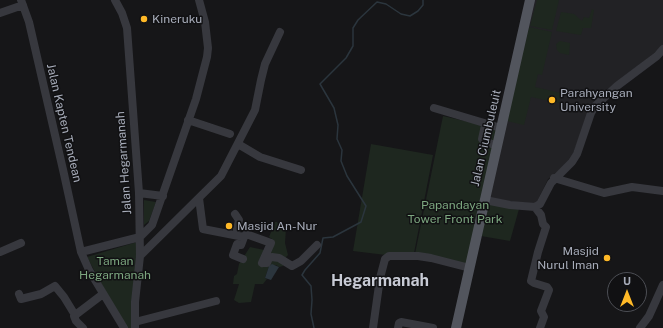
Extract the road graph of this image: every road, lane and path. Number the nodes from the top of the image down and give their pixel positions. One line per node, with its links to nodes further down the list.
1 (115, 0): 18 (street, Jalan Hegarmanah)
2 (199, 0): 9 (street)
3 (530, 0): 11 (main road, Jalan Ciumbuleuit)
4 (22, 3): 5 (street); 29 (street, Jalan Kapten Tendean)
5 (0, 13)
6 (280, 32): 13 (street)
7 (663, 49): 16 (street)
8 (434, 108): 10 (street)
9 (188, 120): 12 (street); 19 (street)
10 (485, 125): 11 (street); 14 (street)
11 (501, 128): 14 (main road, Jalan Ciumbuleuit)
12 (230, 134)
13 (238, 144): 15 (street); 20 (street)
14 (497, 146): 21 (main road, Jalan Ciumbuleuit)
15 (301, 170)
16 (554, 178): 17 (street); 22 (street)
17 (663, 191)
18 (139, 193): 19 (street); 25 (street, Jalan Hegarmanah)
19 (163, 196): 25 (street)
20 (199, 198): 24 (street); 30 (street)
21 (485, 200): 22 (street); 32 (main road, Jalan Ciumbuleuit)
22 (535, 207): 45 (street)
23 (243, 214): 24 (street)
24 (245, 235): 27 (street); 31 (street)
25 (140, 237): 29 (street); 30 (street, Jalan Hegarmanah)
26 (21, 243): 28 (street)
27 (317, 245)
28 (0, 252)
29 (81, 252): 35 (street, Jalan Kapten Tendean)
30 (140, 256): 38 (street, Jalan Hegarmanah)
31 (243, 259)
32 (470, 268): 41 (street); 44 (main road, Jalan Ciumbuleuit)
33 (663, 285): 46 (street)
34 (19, 294): 37 (street)
35 (103, 294): 37 (street); 40 (street, Jalan Kapten Tendean)
36 (216, 301): 38 (street)
37 (75, 315): 39 (street)
38 (135, 325)
39 (83, 328)
40 (124, 328)
41 (373, 328)
42 (398, 328): 43 (street)
43 (433, 328)
44 (456, 328)
45 (540, 328)
46 (640, 328)

